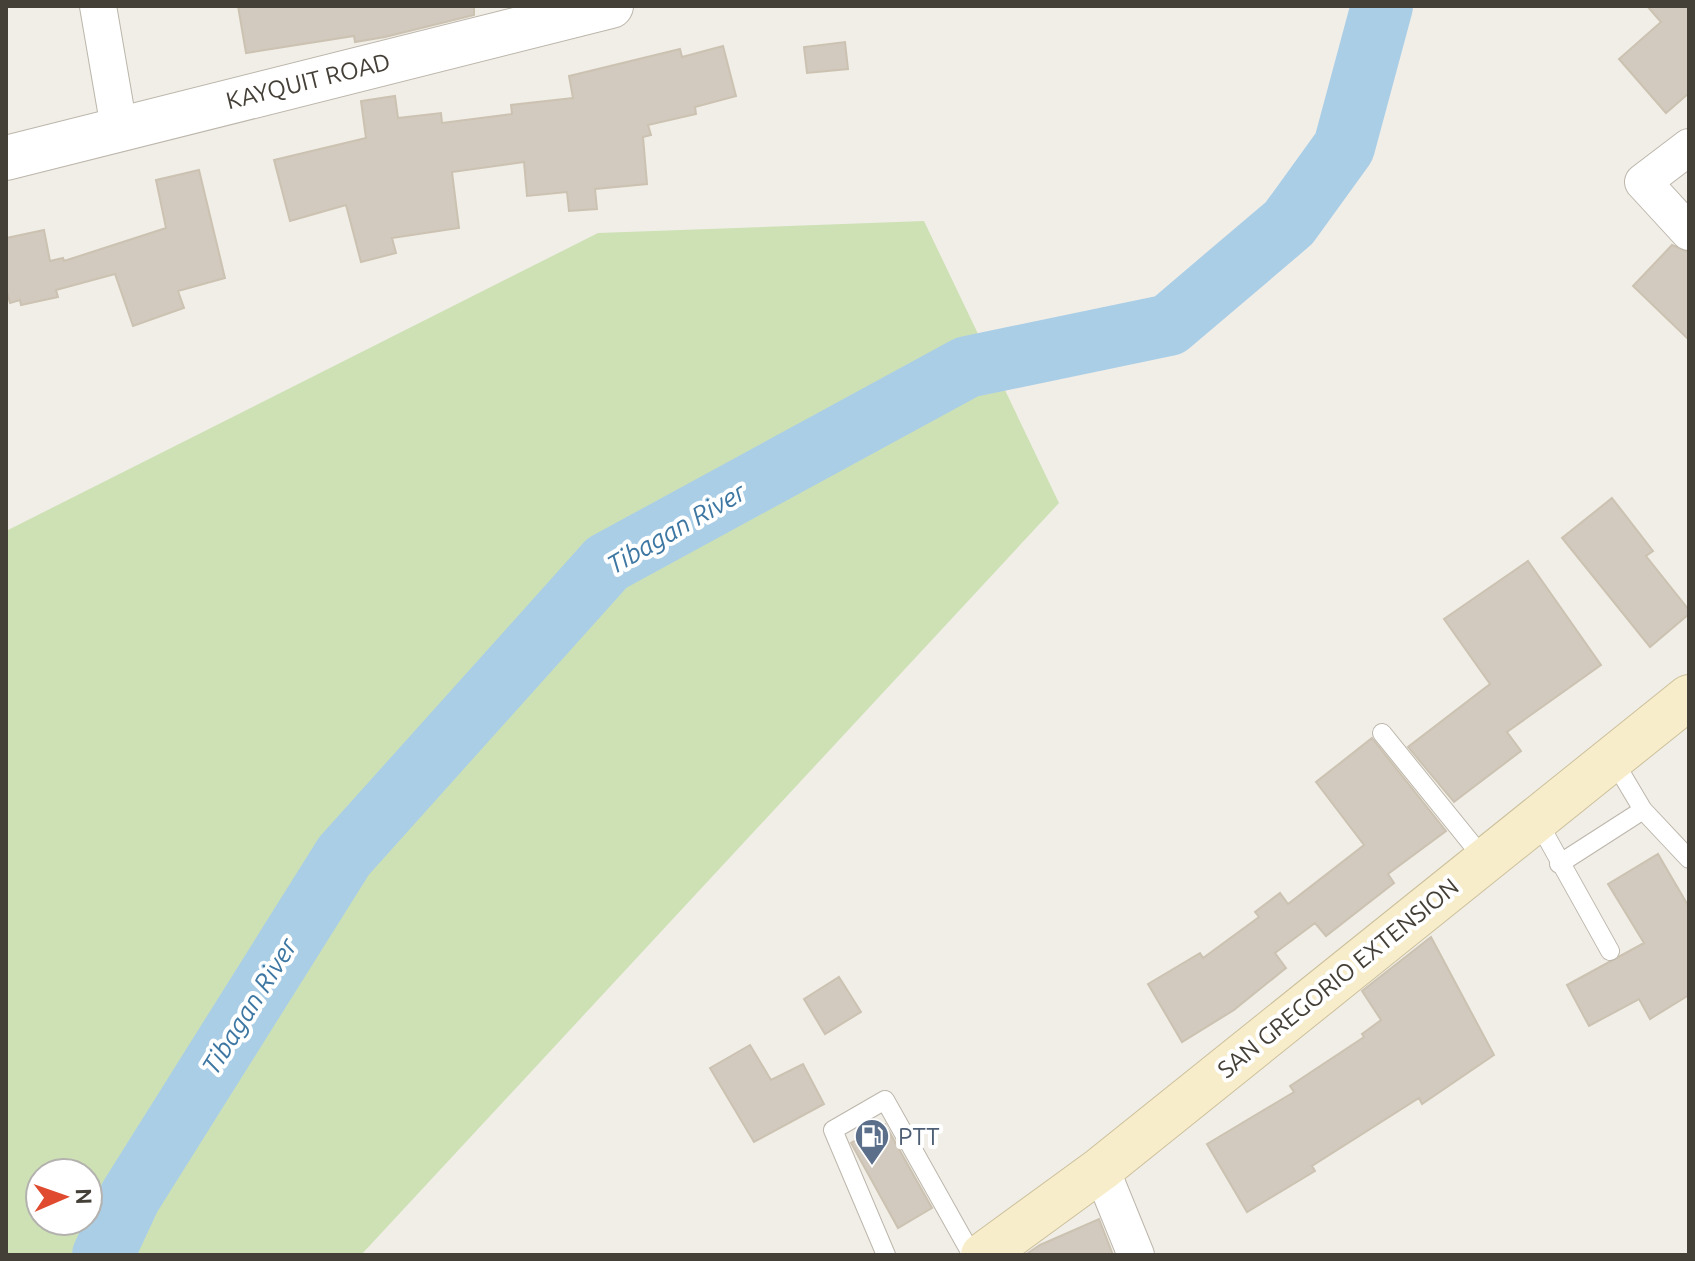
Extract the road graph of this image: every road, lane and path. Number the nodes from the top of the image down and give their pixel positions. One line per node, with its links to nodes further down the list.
1 (98, 6): 3 (street)
2 (611, 6): 3 (street, KAYQUIT ROAD)
3 (119, 128): 5 (street, KAYQUIT ROAD)
4 (1689, 147): 6 (street)
5 (6, 158)
6 (1689, 232)
7 (1689, 697): 9 (main road, SAN GREGORIO EXTENSION)
8 (1382, 733): 12 (lane)
9 (1612, 758): 10 (lane); 11 (main road, SAN GREGORIO EXTENSION)
10 (1643, 810): 13 (lane); 14 (lane)
11 (1536, 818): 12 (main road, SAN GREGORIO EXTENSION); 14 (lane)
12 (1484, 859): 16 (main road, SAN GREGORIO EXTENSION)
13 (1689, 859)
14 (1559, 864): 15 (lane)
15 (1610, 951)
16 (1101, 1169): 19 (main road, SAN GREGORIO EXTENSION); 20 (street)
17 (886, 1255): 18 (lane)
18 (972, 1255)
19 (983, 1255)
20 (1136, 1255)

